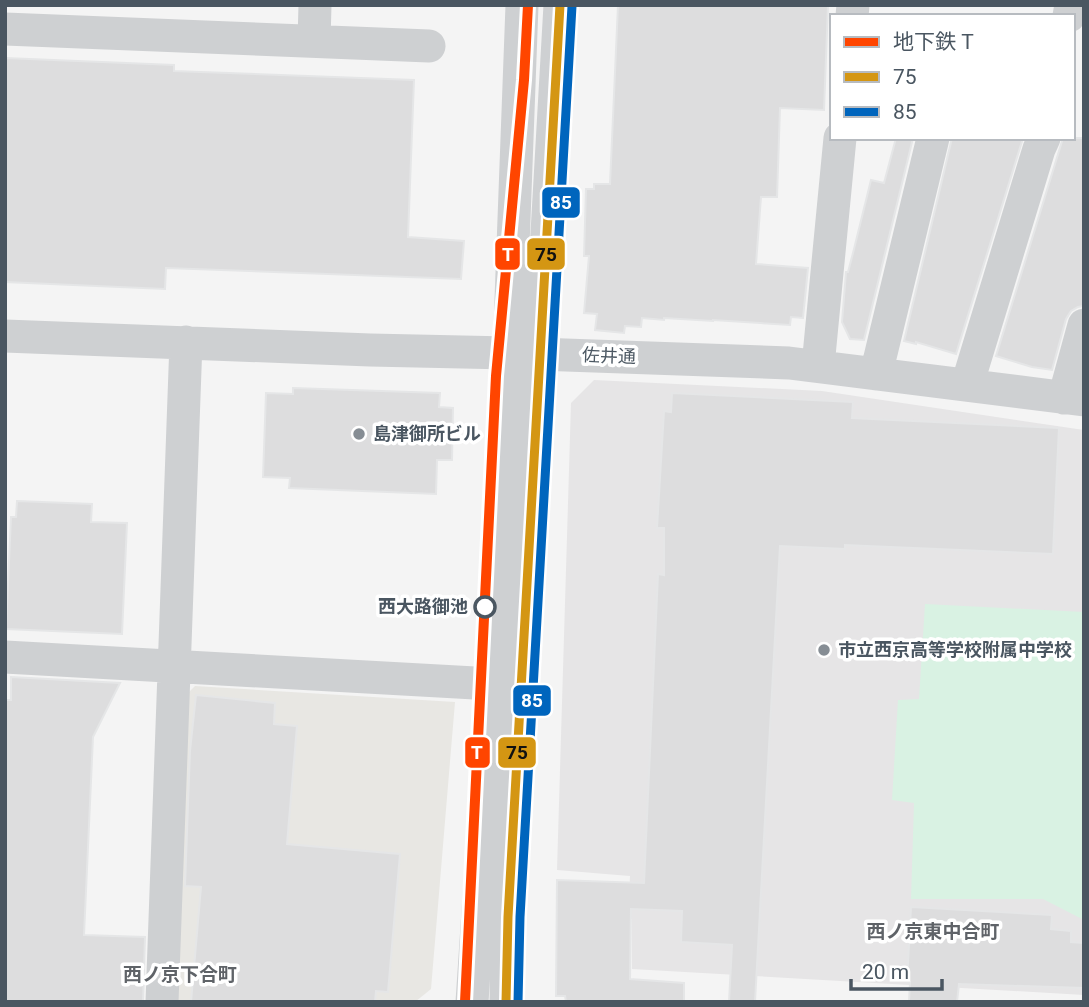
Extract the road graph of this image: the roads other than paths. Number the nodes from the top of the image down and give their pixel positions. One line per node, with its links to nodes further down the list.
1 (315, 5): 5 (street)
2 (522, 5): 13 (street)
3 (560, 5): 13 (street)
4 (5, 29): 5 (street)
5 (314, 41): 6 (street)
6 (429, 46)
7 (840, 140): 14 (street)
8 (933, 140): 15 (street)
9 (1043, 140): 16 (street)
10 (1084, 325): 17 (street)
11 (5, 336): 12 (street, 佐井通)
12 (186, 342): 13 (street, 佐井通); 19 (street)
13 (525, 353): 14 (street, 佐井通); 20 (street); 23 (street)
14 (818, 366): 15 (street, 佐井通)
15 (876, 374): 16 (street, 佐井通)
16 (967, 386): 17 (street, 佐井通)
17 (1074, 399)
18 (5, 657): 19 (street)
19 (174, 667): 20 (street); 21 (street)
20 (493, 684): 22 (street)
21 (162, 1002)
22 (472, 1002)
23 (506, 1002)

